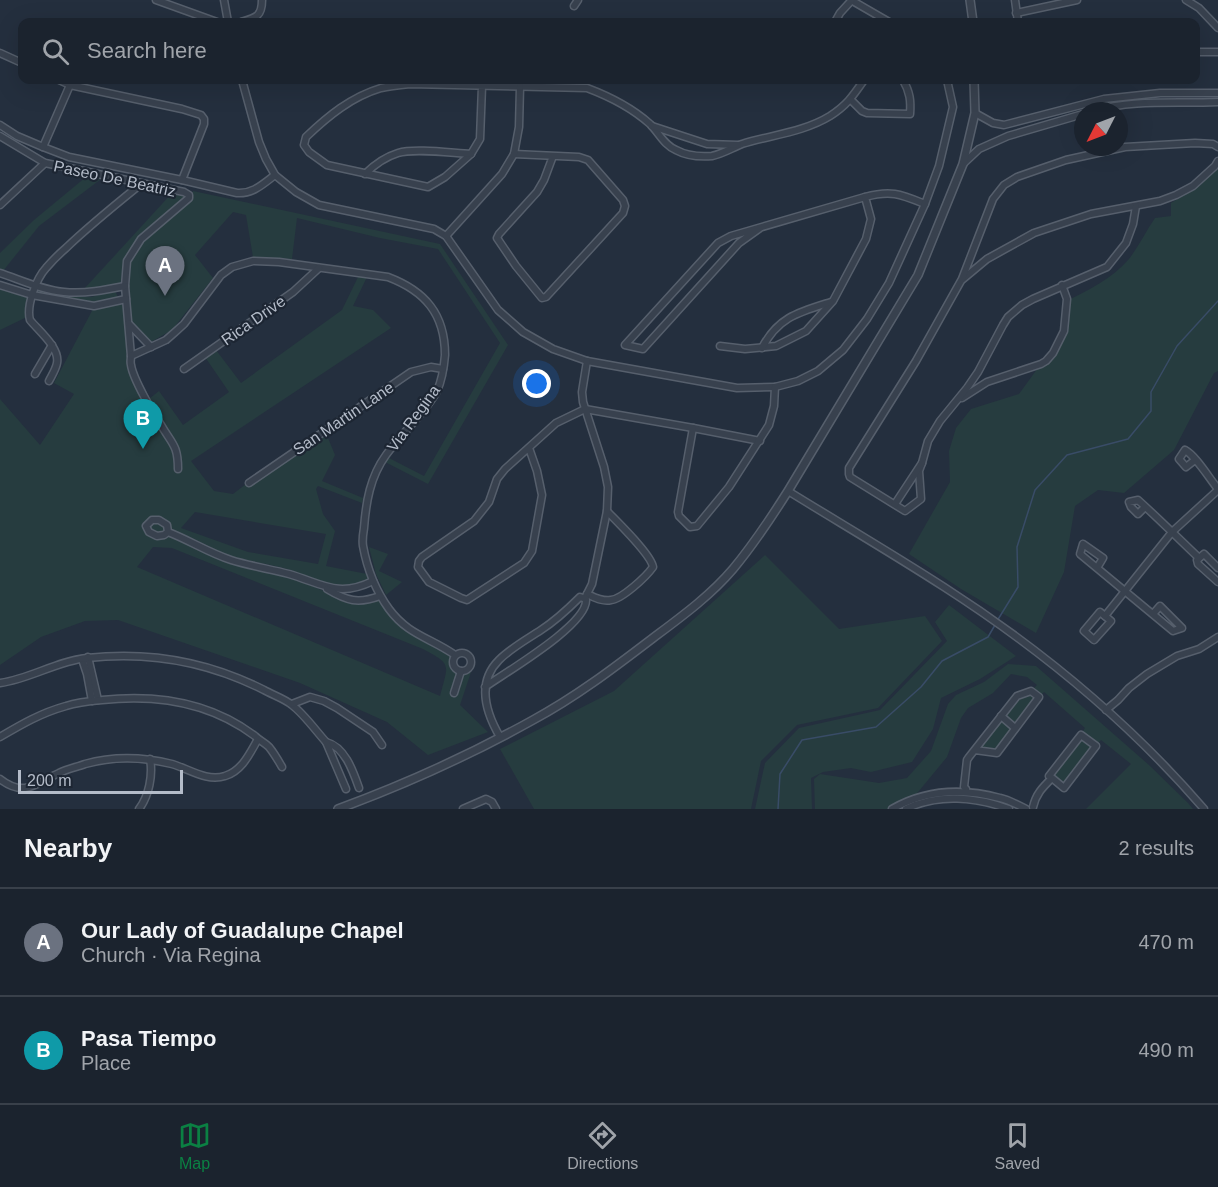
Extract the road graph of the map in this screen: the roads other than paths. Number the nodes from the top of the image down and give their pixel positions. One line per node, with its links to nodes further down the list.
1 (156, 0): 12 (street)
2 (224, 0): 13 (street)
3 (262, 0): 14 (street)
4 (851, 0): 15 (street); 16 (street)
5 (970, 0): 17 (street)
6 (1014, 0): 11 (street)
7 (1077, 0): 11 (street)
8 (1186, 0): 10 (street)
9 (1198, 0): 10 (street)
10 (1199, 8): 19 (street)
11 (1016, 13): 18 (street)
12 (207, 18)
13 (227, 18)
14 (254, 18)
15 (837, 18)
16 (883, 18)
17 (972, 18)
18 (1017, 18)
19 (1218, 28)
20 (1200, 51): 21 (street)
21 (1218, 52)
22 (0, 53): 23 (street)
23 (18, 61)
24 (70, 84): 46 (street); 56 (street)
25 (243, 84): 55 (street)
26 (861, 84): 33 (street)
27 (905, 84): 33 (street)
28 (948, 84): 59 (street)
29 (974, 84): 37 (street)
30 (482, 86): 31 (street); 48 (street); 54 (street)
31 (520, 87): 42 (street); 49 (street)
32 (1218, 93): 34 (street)
33 (851, 100): 45 (street)
34 (1099, 102)
35 (1218, 102): 36 (street)
36 (1128, 104)
37 (975, 112): 41 (street); 53 (street)
38 (1074, 112): 41 (street)
39 (1074, 113): 44 (street)
40 (0, 125): 46 (street)
41 (1004, 125): 44 (street)
42 (652, 126): 45 (street); 45 (street)
43 (0, 136): 52 (street, Paseo De Beatriz)
44 (1008, 136): 53 (street)
45 (741, 145)
46 (43, 147): 56 (street)
47 (1218, 147): 64 (street)
48 (471, 154): 54 (street); 54 (street)
49 (514, 154): 50 (street); 63 (street)
50 (553, 156): 50 (street)
51 (1218, 161): 61 (street)
52 (45, 163): 57 (street, Paseo De Beatriz); 60 (street)
53 (963, 164): 104 (street)
54 (366, 174)
55 (275, 175): 56 (street); 63 (street)
56 (182, 180)
57 (141, 184): 72 (street); 74 (street, Paseo De Beatriz)
58 (865, 197): 59 (street); 62 (street); 77 (street)
59 (925, 204): 93 (street)
60 (0, 205)
61 (1136, 206): 65 (street); 73 (street)
62 (760, 228): 66 (street); 68 (street)
63 (447, 236): 86 (street)
64 (974, 250): 65 (street); 70 (street)
65 (987, 259): 70 (street)
66 (699, 265): 68 (street); 78 (street)
67 (319, 268): 83 (street, Via Regina); 87 (street, Rica Drive); 88 (street, Via Regina)
68 (713, 271): 79 (street)
69 (0, 273): 72 (street)
70 (962, 279): 105 (street)
71 (0, 285): 75 (street)
72 (35, 285): 74 (street); 75 (street)
73 (1062, 285): 89 (street); 92 (street)
74 (125, 286): 76 (street)
75 (32, 295): 76 (street); 81 (street)
76 (126, 299): 80 (street)
77 (833, 301): 84 (street); 84 (street)
78 (659, 308): 79 (street); 79 (street)
79 (673, 316)
80 (129, 324): 83 (street); 85 (street)
81 (52, 345): 90 (street); 91 (street)
82 (720, 346): 84 (street)
83 (151, 347): 85 (street, Via Regina)
84 (762, 348)
85 (131, 356): 101 (street)
86 (587, 361): 93 (street); 95 (street)
87 (184, 369)
88 (443, 369): 102 (street, San Martin Lane); 113 (street, Via Regina)
89 (978, 372): 92 (street); 94 (street)
90 (36, 374)
91 (49, 381)
92 (987, 382): 94 (street)
93 (774, 387): 97 (street)
94 (955, 403): 100 (street)
95 (585, 408): 96 (street); 98 (street); 107 (street)
96 (693, 428): 97 (street); 97 (street)
97 (760, 441)
98 (529, 448): 98 (street)
99 (1195, 460): 103 (street)
100 (922, 463): 105 (street); 105 (street)
101 (178, 469)
102 (249, 483)
103 (1218, 489): 109 (street)
104 (788, 491): 130 (street); 134 (street)
105 (895, 504)
106 (1145, 507): 109 (street)
107 (607, 511): 118 (street); 118 (street)
108 (168, 532): 115 (street)
109 (1172, 532): 110 (street); 116 (street)
110 (1199, 558): 112 (street); 114 (street)
111 (1096, 568): 116 (street)
112 (1218, 568)
113 (373, 581): 115 (street); 117 (street, Via Regina)
114 (1218, 582)
115 (324, 587): 117 (street)
116 (1125, 591): 119 (street); 120 (street)
117 (380, 596): 122 (street, Via Regina)
118 (586, 596): 126 (street); 126 (street)
119 (1153, 614): 119 (street)
120 (1105, 616): 120 (street)
121 (1218, 637): 130 (street)
122 (455, 655): 124 (street); 124 (street)
123 (85, 658): 125 (street); 128 (street); 129 (street)
124 (461, 671): 127 (street)
125 (0, 683)
126 (485, 687): 134 (street)
127 (454, 693)
128 (95, 700): 133 (street); 135 (street)
129 (292, 704): 136 (street); 137 (street)
130 (1106, 710): 147 (street)
131 (1001, 716): 132 (street); 132 (street); 138 (street)
132 (1015, 728): 138 (street)
133 (0, 737)
134 (500, 737): 149 (street)
135 (258, 739): 139 (street); 140 (street)
136 (326, 742): 143 (street); 144 (street)
137 (382, 745)
138 (975, 750): 145 (street)
139 (150, 759): 141 (street); 148 (street)
140 (282, 766)
141 (0, 779)
142 (1049, 781): 142 (street); 146 (street)
143 (359, 788)
144 (346, 789)
145 (965, 793): 146 (street); 152 (street); 153 (street); 154 (street)
146 (1030, 808)
147 (1201, 808)
148 (139, 809)
149 (338, 809)
150 (463, 809): 151 (street)
151 (496, 809)
152 (892, 809)
153 (906, 809)
154 (1009, 809)

